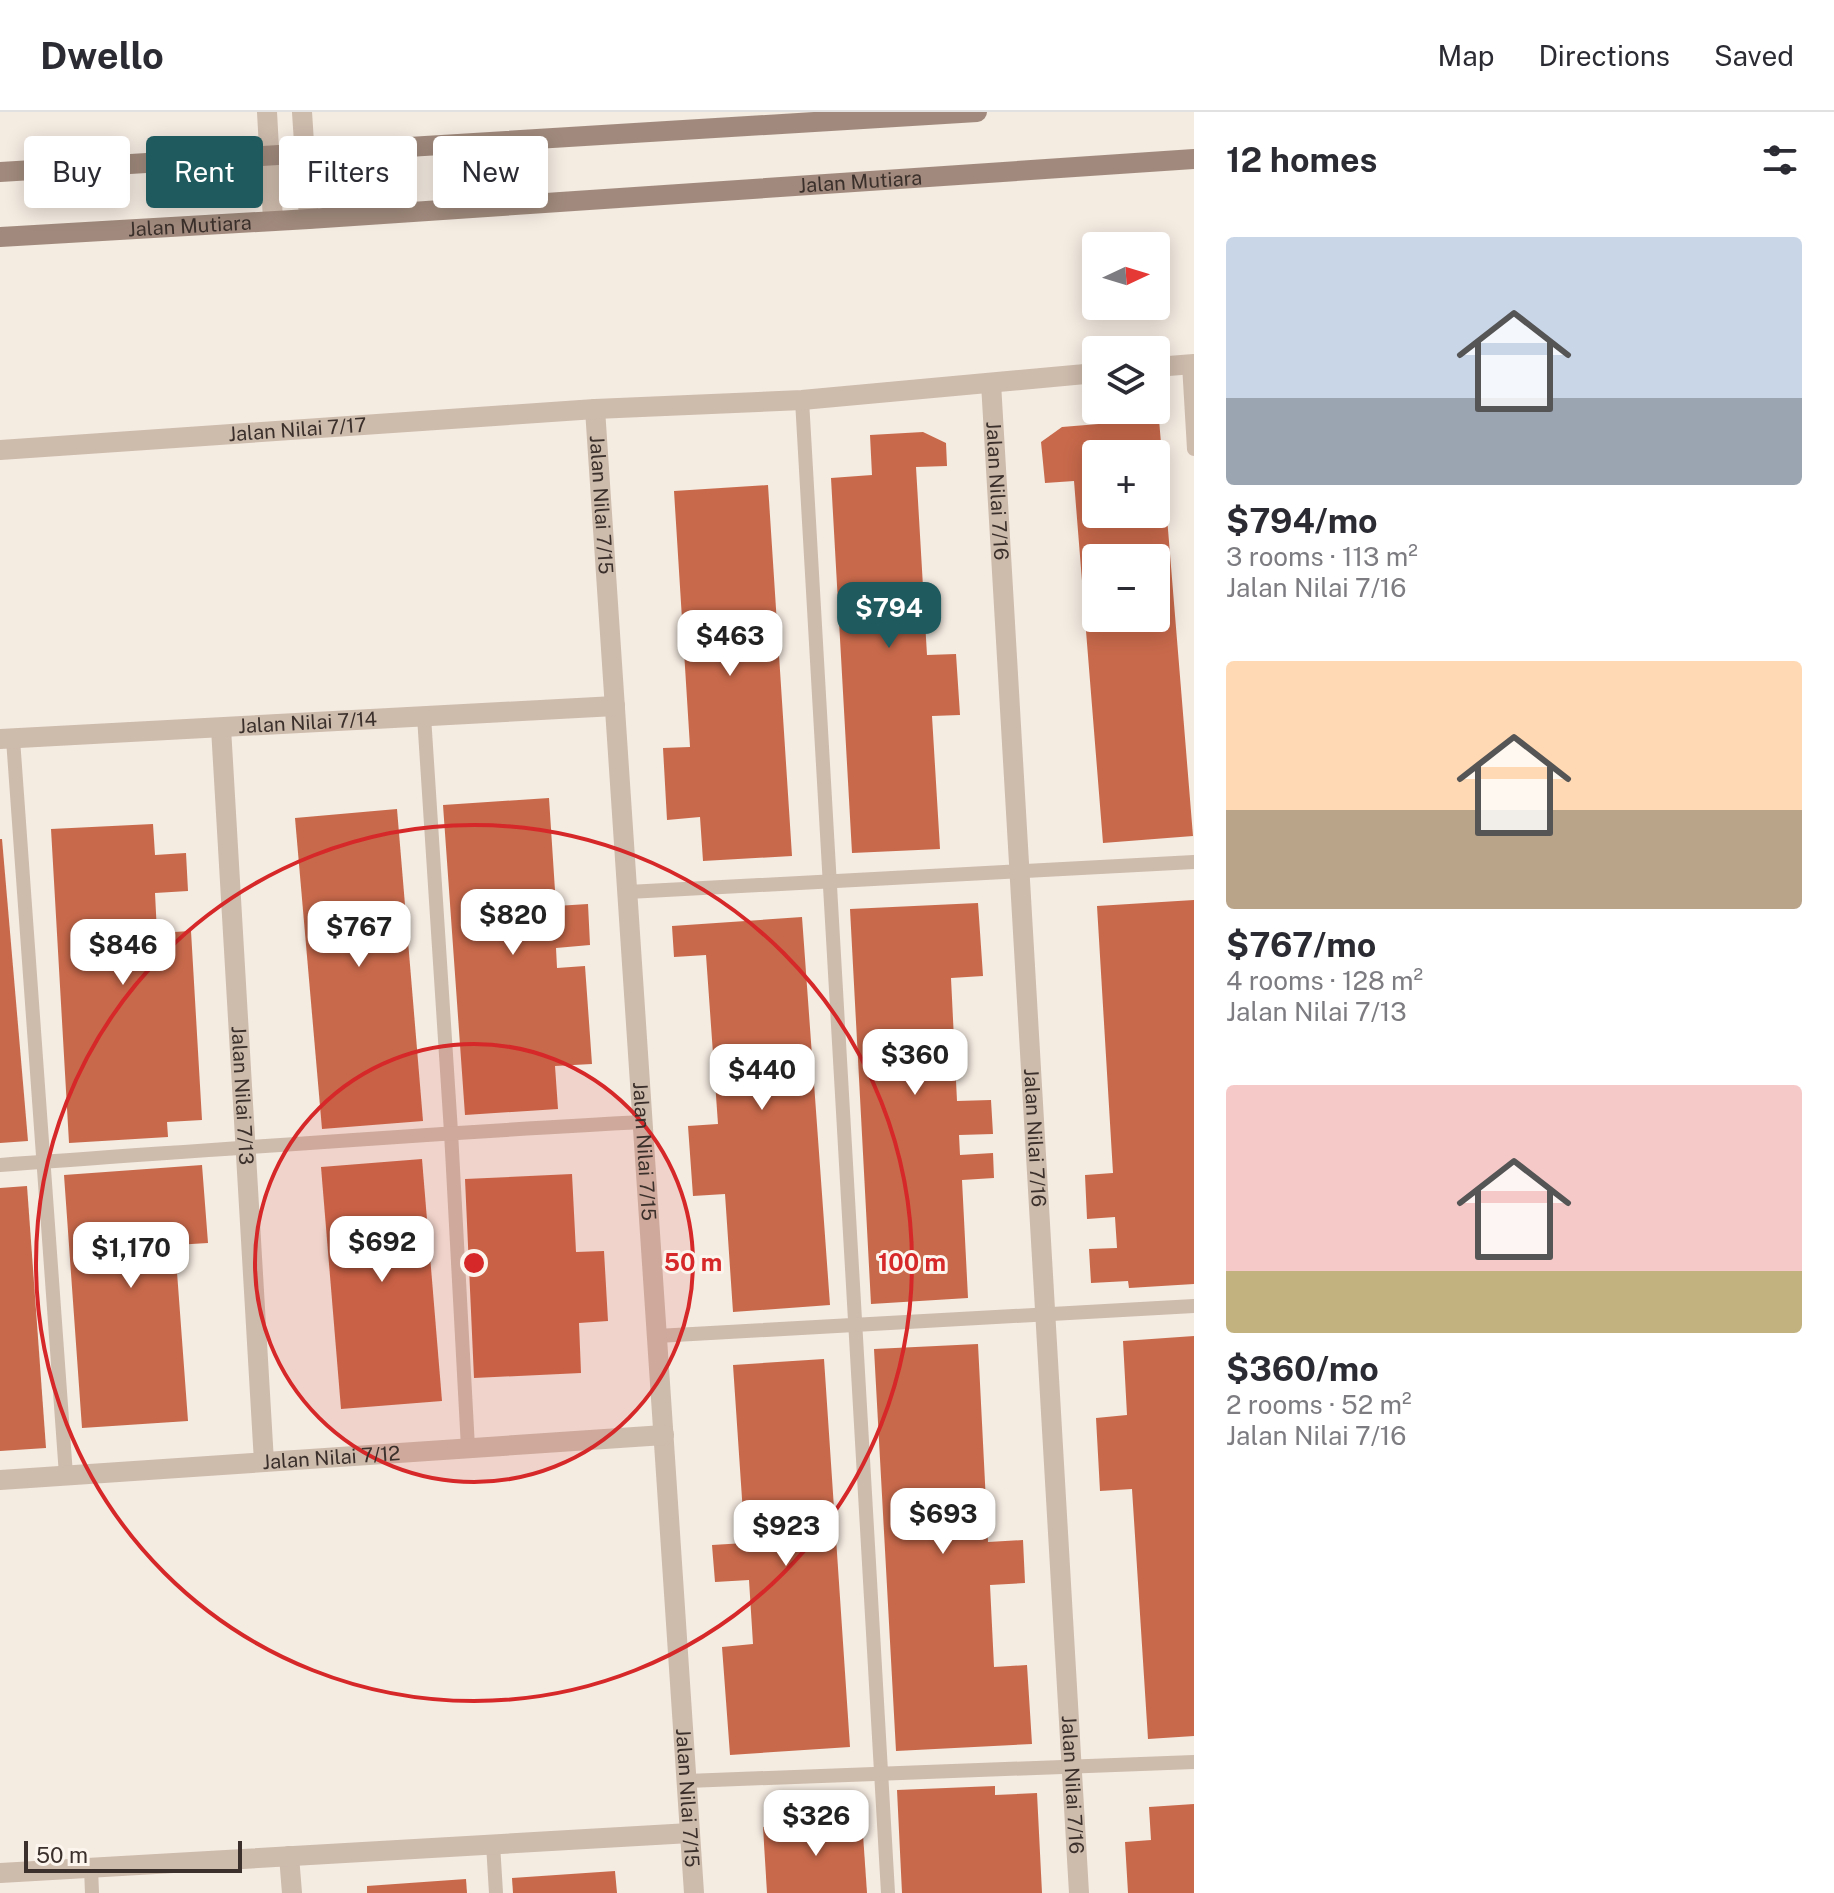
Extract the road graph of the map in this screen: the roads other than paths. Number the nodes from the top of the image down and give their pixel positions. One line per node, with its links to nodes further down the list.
1 (267, 112): 7 (street)
2 (302, 112): 4 (street)
3 (977, 112): 5 (main road)
4 (304, 136)
5 (417, 147)
6 (279, 156): 7 (main road)
7 (270, 157): 9 (main road); 12 (street)
8 (1194, 159): 11 (main road, Jalan Mutiara)
9 (0, 172)
10 (308, 208): 11 (street)
11 (309, 219): 12 (main road, Jalan Mutiara)
12 (273, 220): 13 (main road, Jalan Mutiara)
13 (0, 237)
14 (1191, 364): 15 (street); 20 (lane)
15 (1170, 366)
16 (1082, 374): 17 (street, Jalan Nilai 7/17)
17 (991, 383): 18 (street, Jalan Nilai 7/17); 27 (street, Jalan Nilai 7/16)
18 (802, 400): 19 (street, Jalan Nilai 7/17); 28 (lane)
19 (595, 409): 21 (street, Jalan Nilai 7/17); 22 (street, Jalan Nilai 7/15)
20 (1194, 449)
21 (0, 450)
22 (615, 706): 23 (street, Jalan Nilai 7/14); 29 (street, Jalan Nilai 7/15)
23 (424, 716): 24 (street, Jalan Nilai 7/14); 31 (lane)
24 (221, 728): 25 (street, Jalan Nilai 7/14); 32 (street, Jalan Nilai 7/13)
25 (6, 739): 33 (lane)
26 (1194, 862): 27 (lane)
27 (1019, 871): 28 (lane); 36 (street, Jalan Nilai 7/16)
28 (831, 881): 29 (lane); 37 (lane)
29 (628, 892): 30 (street, Jalan Nilai 7/15)
30 (643, 1122): 31 (lane); 38 (street, Jalan Nilai 7/15)
31 (451, 1132): 32 (lane); 40 (lane)
32 (246, 1149): 33 (lane); 41 (street, Jalan Nilai 7/13)
33 (43, 1162): 34 (lane); 42 (lane)
34 (0, 1165)
35 (1194, 1306): 36 (lane)
36 (1045, 1315): 37 (lane); 45 (street, Jalan Nilai 7/16)
37 (856, 1325): 38 (lane); 46 (lane)
38 (657, 1336): 39 (street, Jalan Nilai 7/15)
39 (664, 1435): 40 (street, Jalan Nilai 7/12); 47 (street, Jalan Nilai 7/15)
40 (468, 1448): 41 (street, Jalan Nilai 7/12)
41 (264, 1462): 42 (street, Jalan Nilai 7/12)
42 (66, 1475): 43 (street, Jalan Nilai 7/12)
43 (0, 1480)
44 (1194, 1762): 45 (lane)
45 (1071, 1767): 46 (lane); 58 (street, Jalan Nilai 7/16)
46 (881, 1774): 47 (lane); 57 (lane)
47 (687, 1781): 48 (street, Jalan Nilai 7/15)
48 (690, 1833): 49 (street); 56 (street, Jalan Nilai 7/15)
49 (493, 1844): 50 (street); 55 (lane)
50 (289, 1856): 51 (street); 54 (street)
51 (91, 1868): 52 (street); 53 (lane)
52 (0, 1873)
53 (92, 1893)
54 (292, 1893)
55 (496, 1893)
56 (694, 1893)
57 (888, 1893)
58 (1079, 1893)

